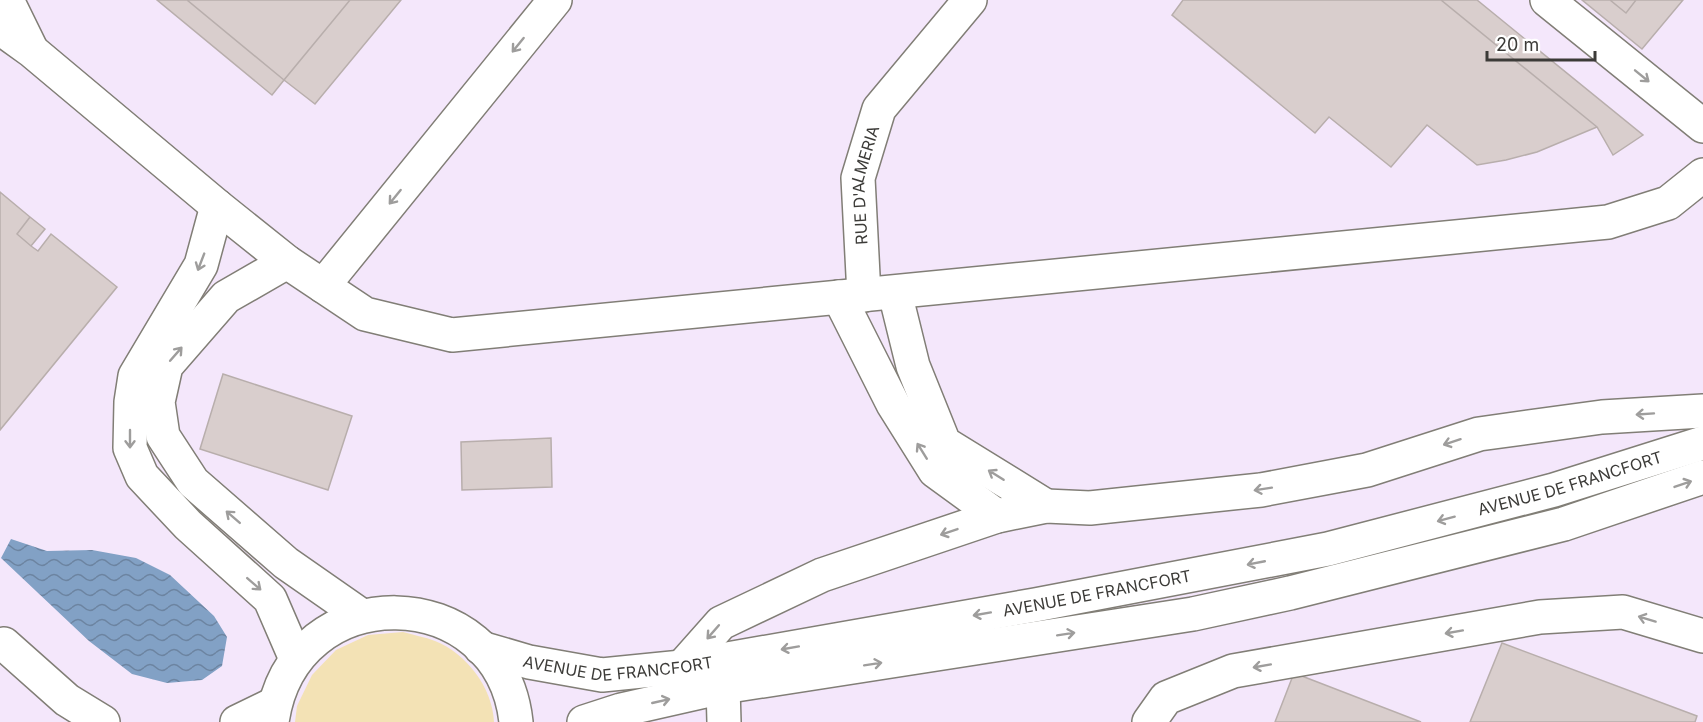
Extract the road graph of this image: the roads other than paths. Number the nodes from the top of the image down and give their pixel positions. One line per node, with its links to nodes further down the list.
1 (7, 0): 6 (street)
2 (555, 0): 11 (street, one-way to 11)
3 (970, 0): 12 (street, RUE D'ALMERIA)
4 (1547, 0): 7 (street, one-way to 7)
5 (0, 28): 6 (street)
6 (32, 51): 9 (street)
7 (1703, 126)
8 (1703, 175): 12 (street)
9 (217, 206): 10 (street); 24 (street, one-way to 24)
10 (287, 262): 11 (street); 20 (street, one-way to 10)
11 (323, 286): 12 (street)
12 (866, 295): 17 (street, one-way to 12); 18 (street, one-way to 12)
13 (1703, 411): 17 (street, one-way to 17)
14 (1703, 442): 25 (street, AVENUE DE FRANCFORT, one-way to 25)
15 (1703, 477): 19 (street, AVENUE DE FRANCFORT, one-way to 15)
16 (1703, 503): 19 (street)
17 (1046, 506): 18 (street)
18 (997, 516): 25 (street, one-way to 25)
19 (1290, 593): 26 (street, AVENUE DE FRANCFORT, one-way to 19)
20 (362, 616): 23 (street); 24 (street)
21 (1703, 636): 34 (street, one-way to 34)
22 (1, 641): 29 (street)
23 (481, 648): 25 (street, AVENUE DE FRANCFORT); 31 (street)
24 (296, 659): 27 (street)
25 (682, 667)
26 (723, 687): 28 (street, AVENUE DE FRANCFORT, one-way to 26); 33 (street)
27 (273, 713): 30 (street)
28 (630, 716): 32 (street, AVENUE DE FRANCFORT)
29 (103, 722)
30 (237, 722)
31 (516, 722)
32 (584, 722)
33 (724, 722)
34 (1149, 722)

